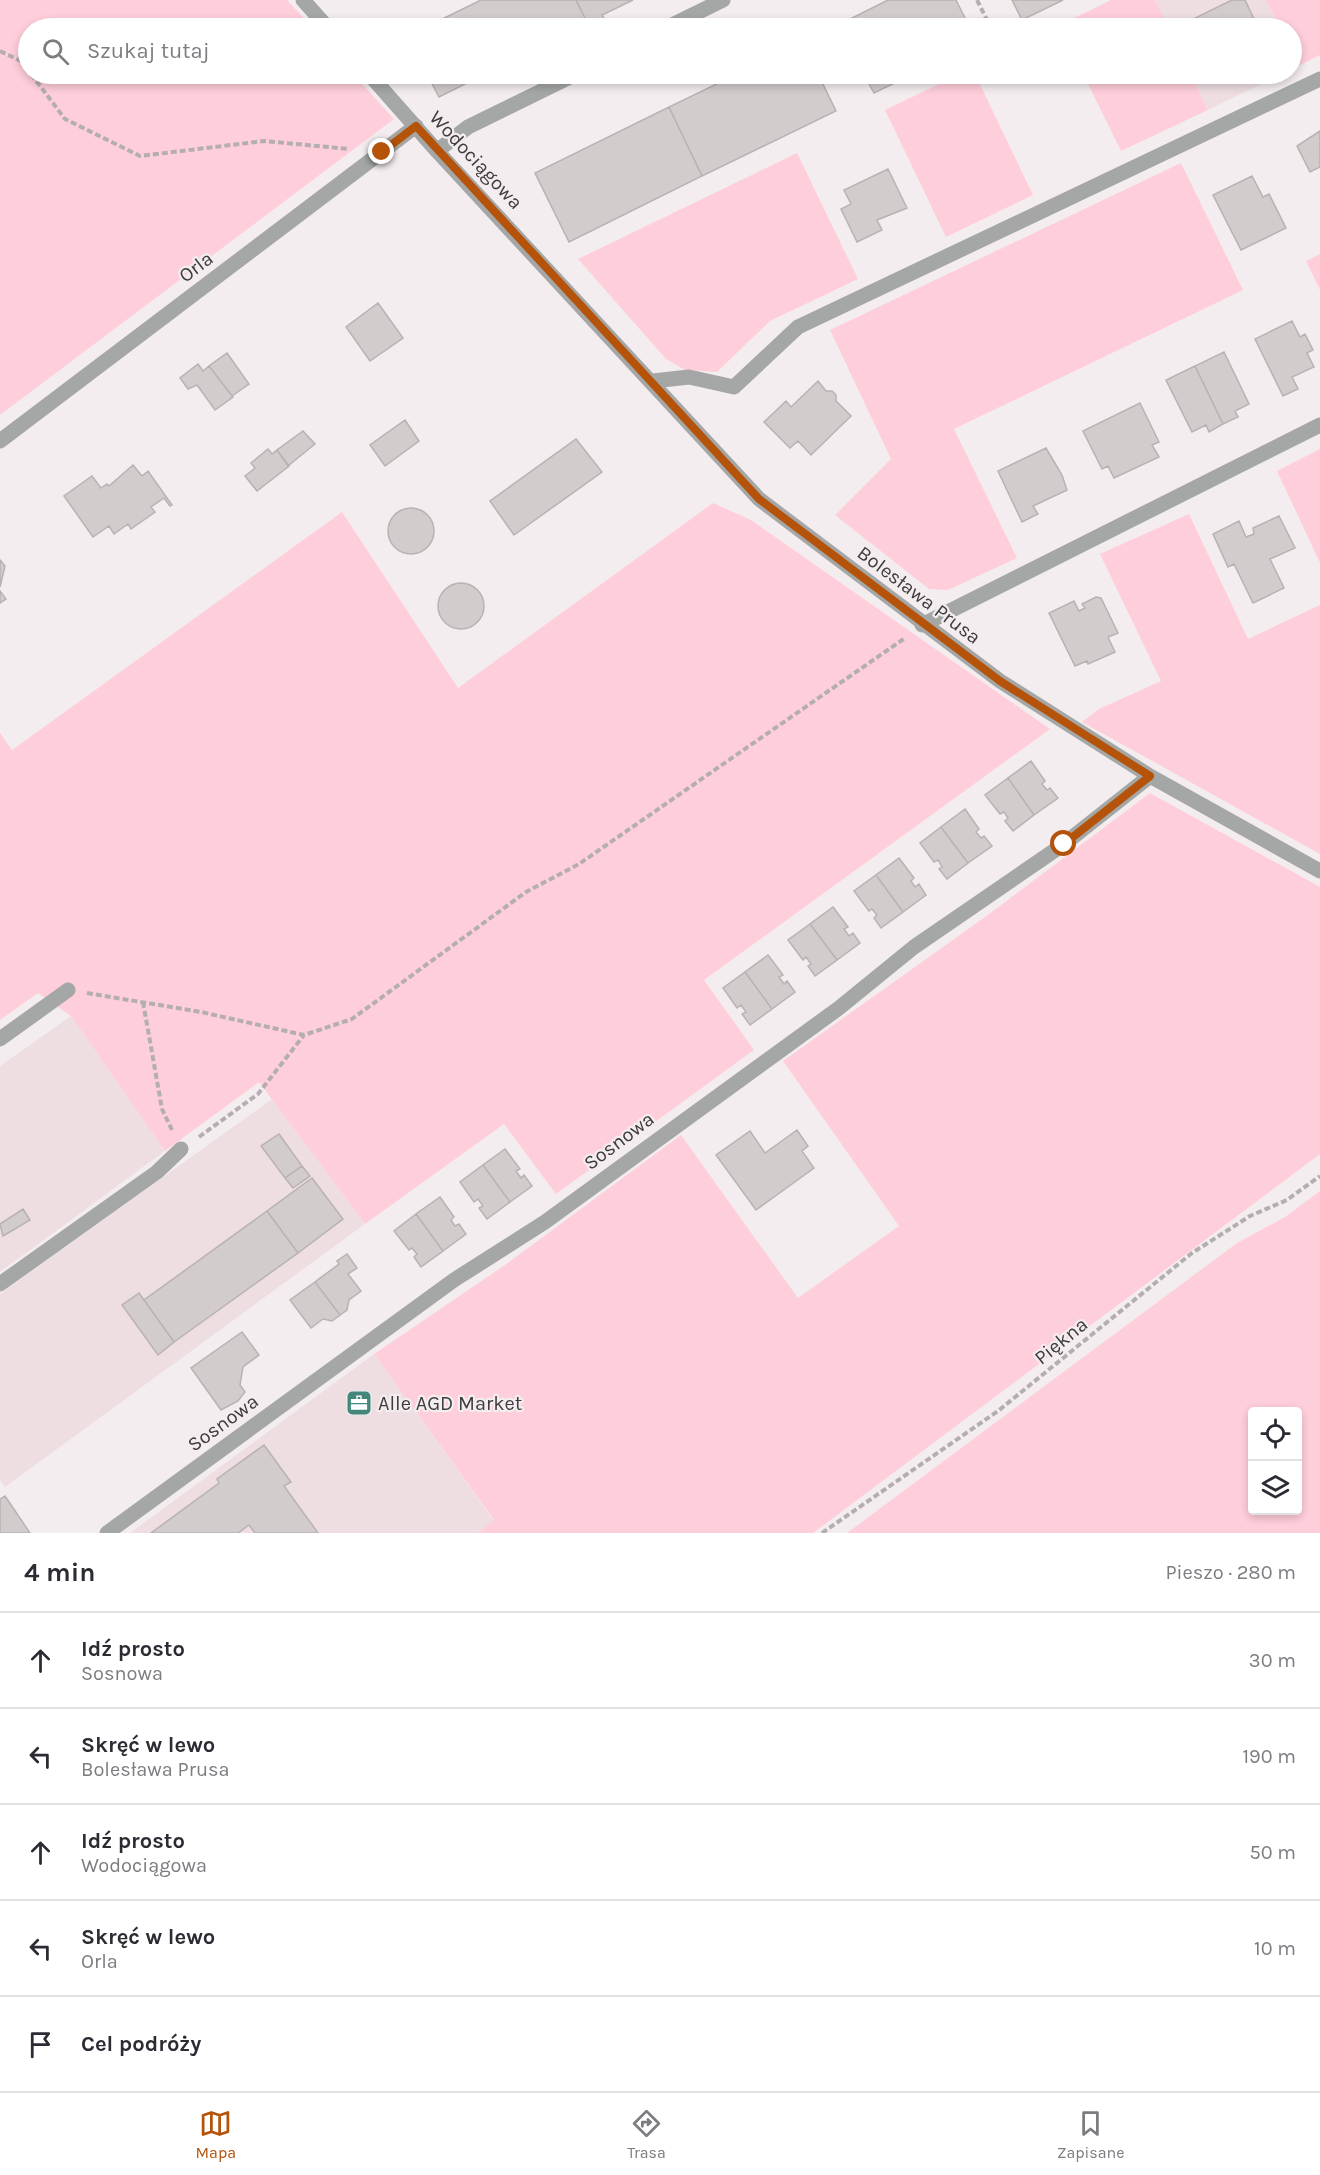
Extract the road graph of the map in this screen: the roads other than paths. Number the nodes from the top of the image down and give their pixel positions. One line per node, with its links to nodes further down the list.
1 (303, 0): 3 (street)
2 (723, 0): 4 (street)
3 (319, 18)
4 (686, 18)
5 (1320, 79): 11 (street)
6 (378, 84): 8 (street, Wodociągowa)
7 (556, 84): 9 (street)
8 (416, 126): 9 (street, Wodociągowa); 13 (street, Orla)
9 (437, 151): 10 (street, Wodociągowa)
10 (553, 274): 11 (street, Bolesława Prusa)
11 (653, 381): 14 (street, Bolesława Prusa)
12 (1320, 425): 14 (street)
13 (0, 441)
14 (922, 625): 15 (street, Bolesława Prusa)
15 (1150, 776): 16 (street, Bolesława Prusa); 21 (street, Sosnowa)
16 (1320, 871)
17 (68, 990): 18 (street)
18 (0, 1039)
19 (182, 1149): 20 (street)
20 (0, 1284)
21 (107, 1533)

